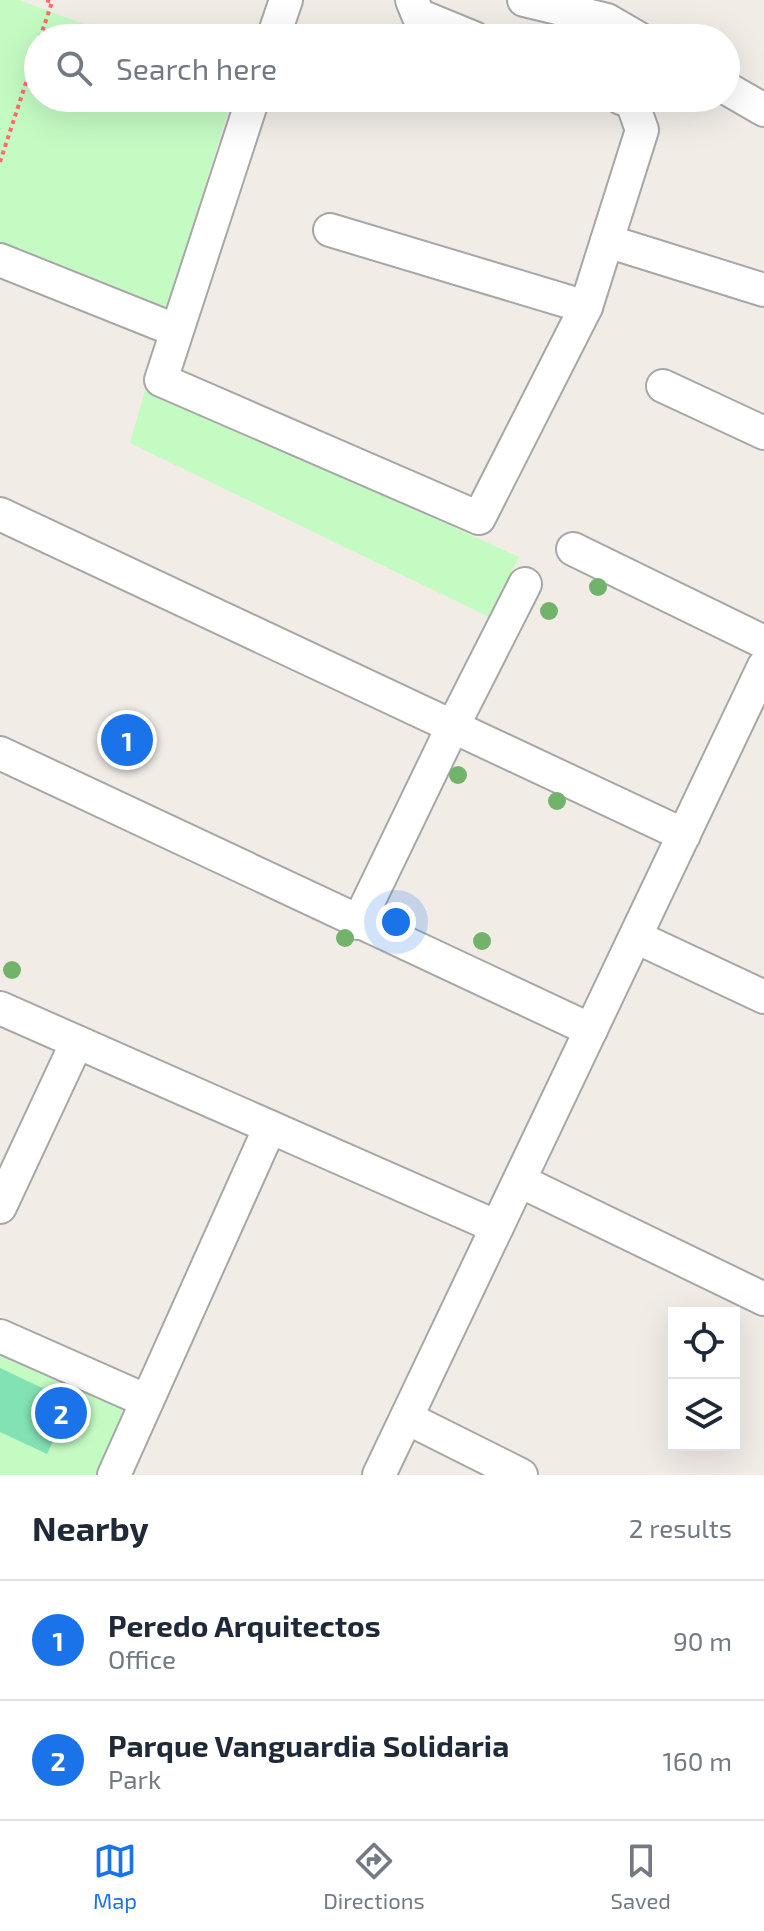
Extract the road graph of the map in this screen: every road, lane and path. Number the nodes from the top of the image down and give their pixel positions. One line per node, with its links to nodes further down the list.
1 (46, 0): 6 (path)
2 (286, 0): 7 (street)
3 (412, 0): 8 (street)
4 (524, 0): 5 (street)
5 (612, 10)
6 (45, 24)
7 (278, 24)
8 (440, 24)
9 (24, 89): 14 (path)
10 (740, 96): 11 (street)
11 (764, 110)
12 (248, 112): 20 (street)
13 (636, 112): 16 (street)
14 (0, 162)
15 (330, 230): 19 (street)
16 (607, 241): 18 (street); 19 (street)
17 (0, 260): 20 (street)
18 (764, 290)
19 (586, 307): 20 (street)
20 (175, 330)
21 (663, 386): 22 (street)
22 (764, 433)
23 (0, 514): 28 (street)
24 (573, 549): 26 (street)
25 (525, 584): 28 (street)
26 (764, 642)
27 (760, 683): 30 (street)
28 (453, 726): 30 (street); 31 (street)
29 (0, 753): 31 (street)
30 (684, 835): 32 (street)
31 (358, 923): 35 (street)
32 (636, 937): 33 (street); 35 (street)
33 (764, 997)
34 (0, 1008): 36 (street)
35 (591, 1030): 38 (street)
36 (77, 1042): 37 (street); 39 (street)
37 (270, 1127): 40 (street); 43 (street)
38 (520, 1181): 40 (street); 41 (street)
39 (0, 1207)
40 (497, 1227): 44 (street)
41 (764, 1299)
42 (0, 1336): 43 (street)
43 (147, 1401): 45 (street)
44 (407, 1418): 46 (street); 47 (street)
45 (114, 1475)
46 (379, 1475)
47 (521, 1475)

